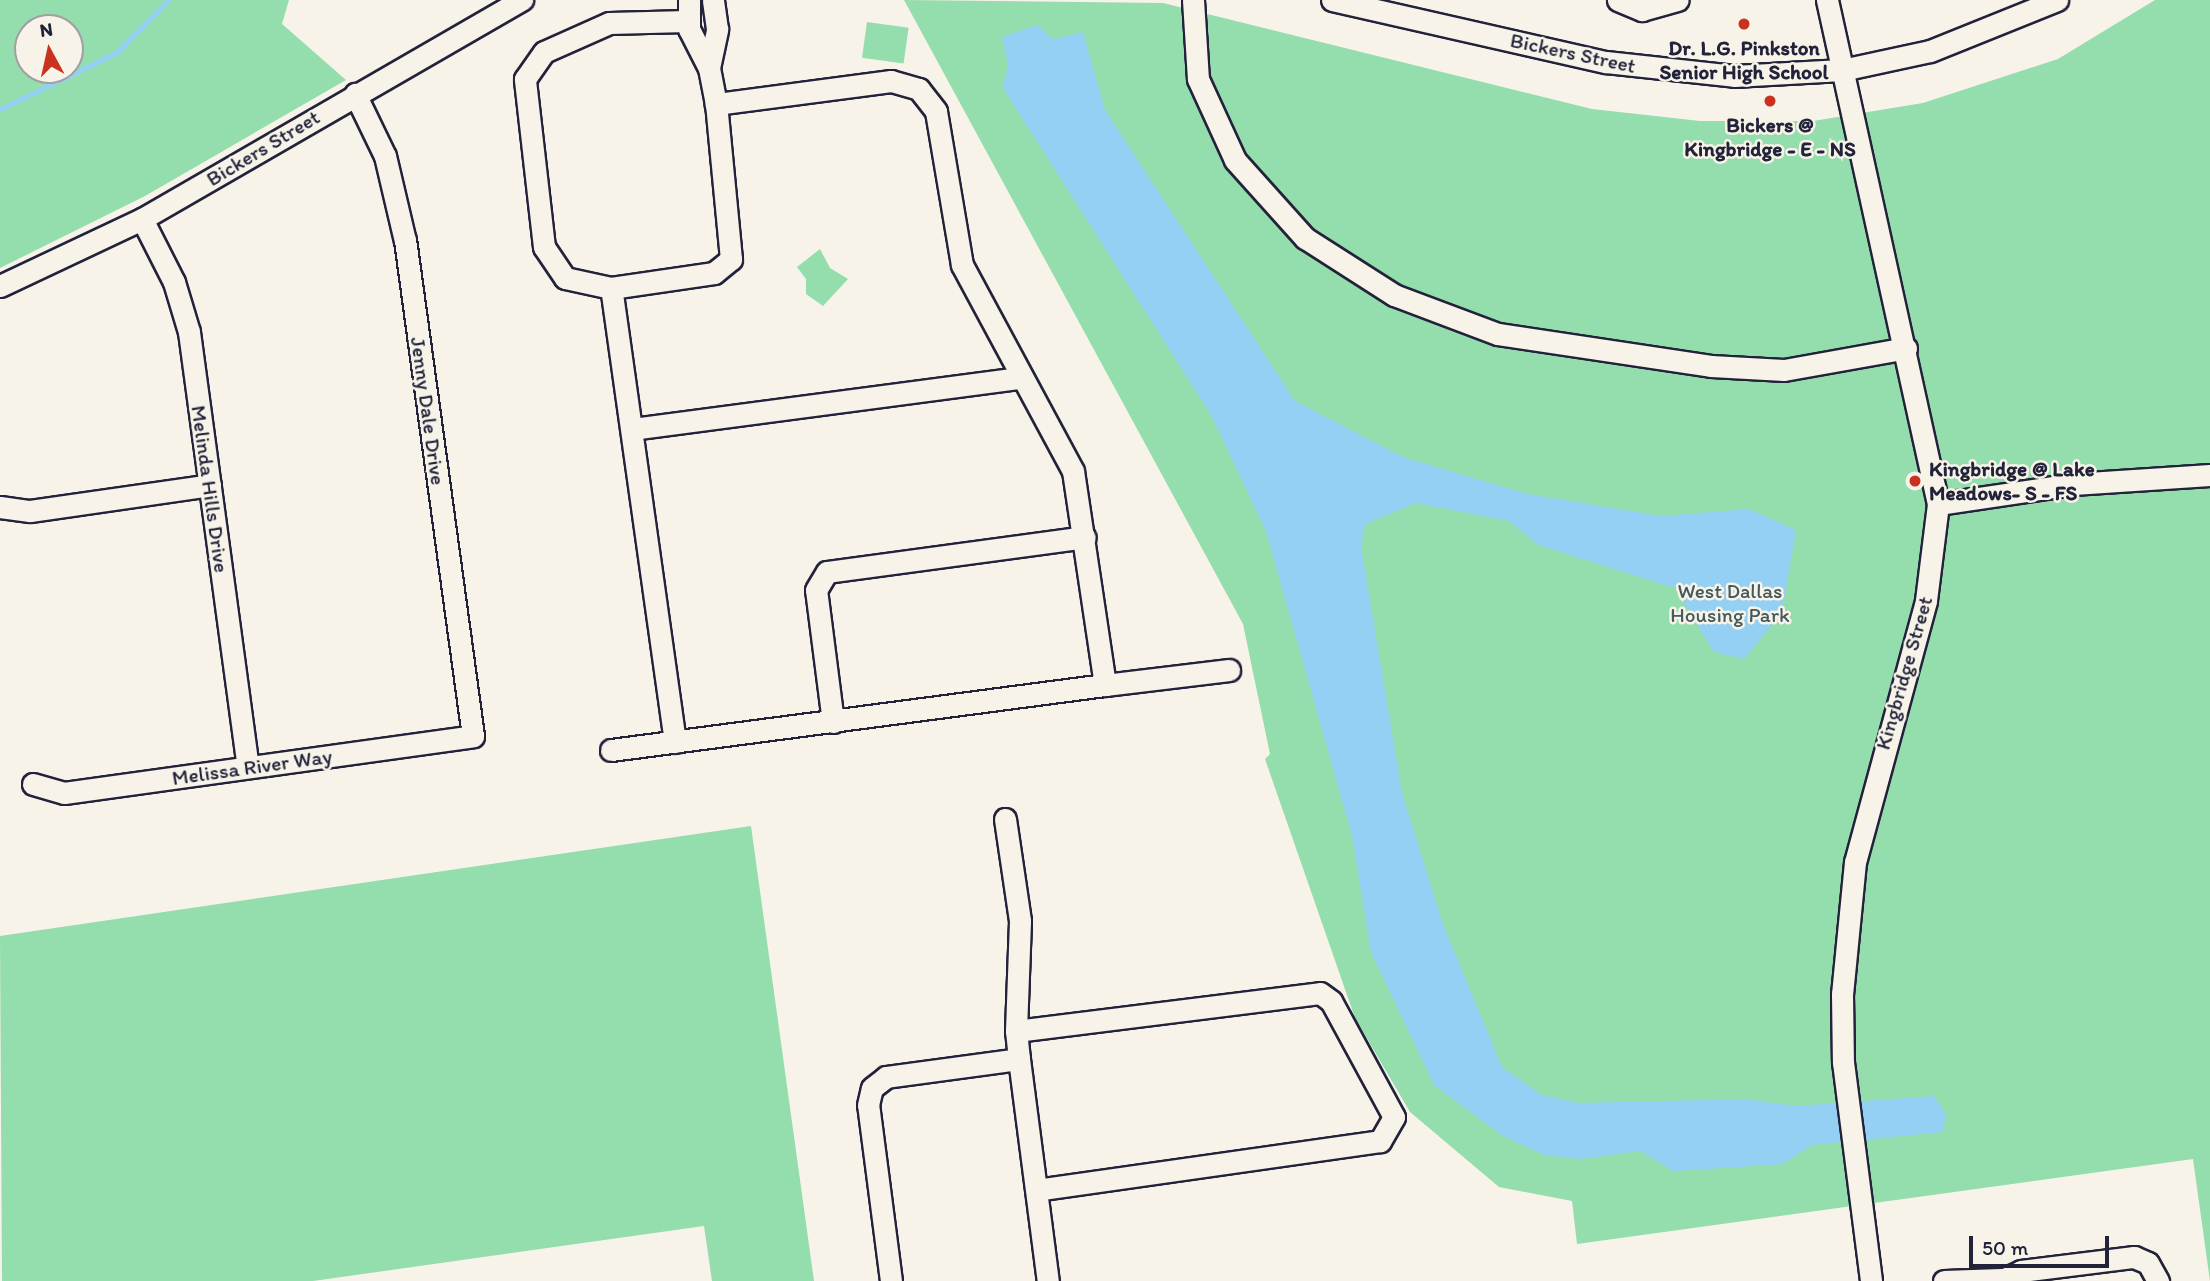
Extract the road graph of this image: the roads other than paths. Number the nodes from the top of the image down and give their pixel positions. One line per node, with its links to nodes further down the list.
1 (522, 0): 12 (street, Bickers Street)
2 (713, 0): 10 (street)
3 (1193, 0): 17 (street)
4 (1332, 0): 11 (street, Bickers Street)
5 (1618, 0): 6 (street)
6 (1678, 0)
7 (1827, 0): 11 (street, Kingbridge Street)
8 (2057, 0): 11 (street, Bickers Street)
9 (688, 10): 10 (street); 16 (street)
10 (709, 68): 13 (street)
11 (1842, 70): 17 (street, Kingbridge Street)
12 (355, 94): 14 (street, Bickers Street); 28 (street, Jenny Dale Drive)
13 (716, 104): 16 (street); 18 (street)
14 (142, 219): 15 (street, Bickers Street); 21 (street, Melinda Hills Drive)
15 (0, 286)
16 (611, 288): 19 (street)
17 (1906, 348): 22 (street, Kingbridge Street)
18 (1021, 378): 19 (street); 24 (street)
19 (632, 429): 29 (street)
20 (2210, 475): 22 (street)
21 (210, 485): 23 (street); 31 (street, Melinda Hills Drive)
22 (1938, 505): 40 (street, Kingbridge Street)
23 (0, 507)
24 (1085, 537): 26 (street); 27 (street)
25 (1229, 670): 26 (street)
26 (1105, 685): 27 (street)
27 (833, 722): 29 (street)
28 (473, 736): 31 (street, Melissa River Way)
29 (675, 743): 30 (street)
30 (611, 750)
31 (248, 767): 32 (street, Melissa River Way)
32 (33, 784)
33 (1005, 819): 34 (street)
34 (1016, 1031): 35 (street); 36 (street)
35 (1019, 1059): 36 (street); 38 (street)
36 (1036, 1190): 39 (street)
37 (2001, 1280): 41 (street); 42 (street)
38 (891, 1281)
39 (1048, 1281)
40 (1871, 1281)
41 (1944, 1281)
42 (2158, 1281)

